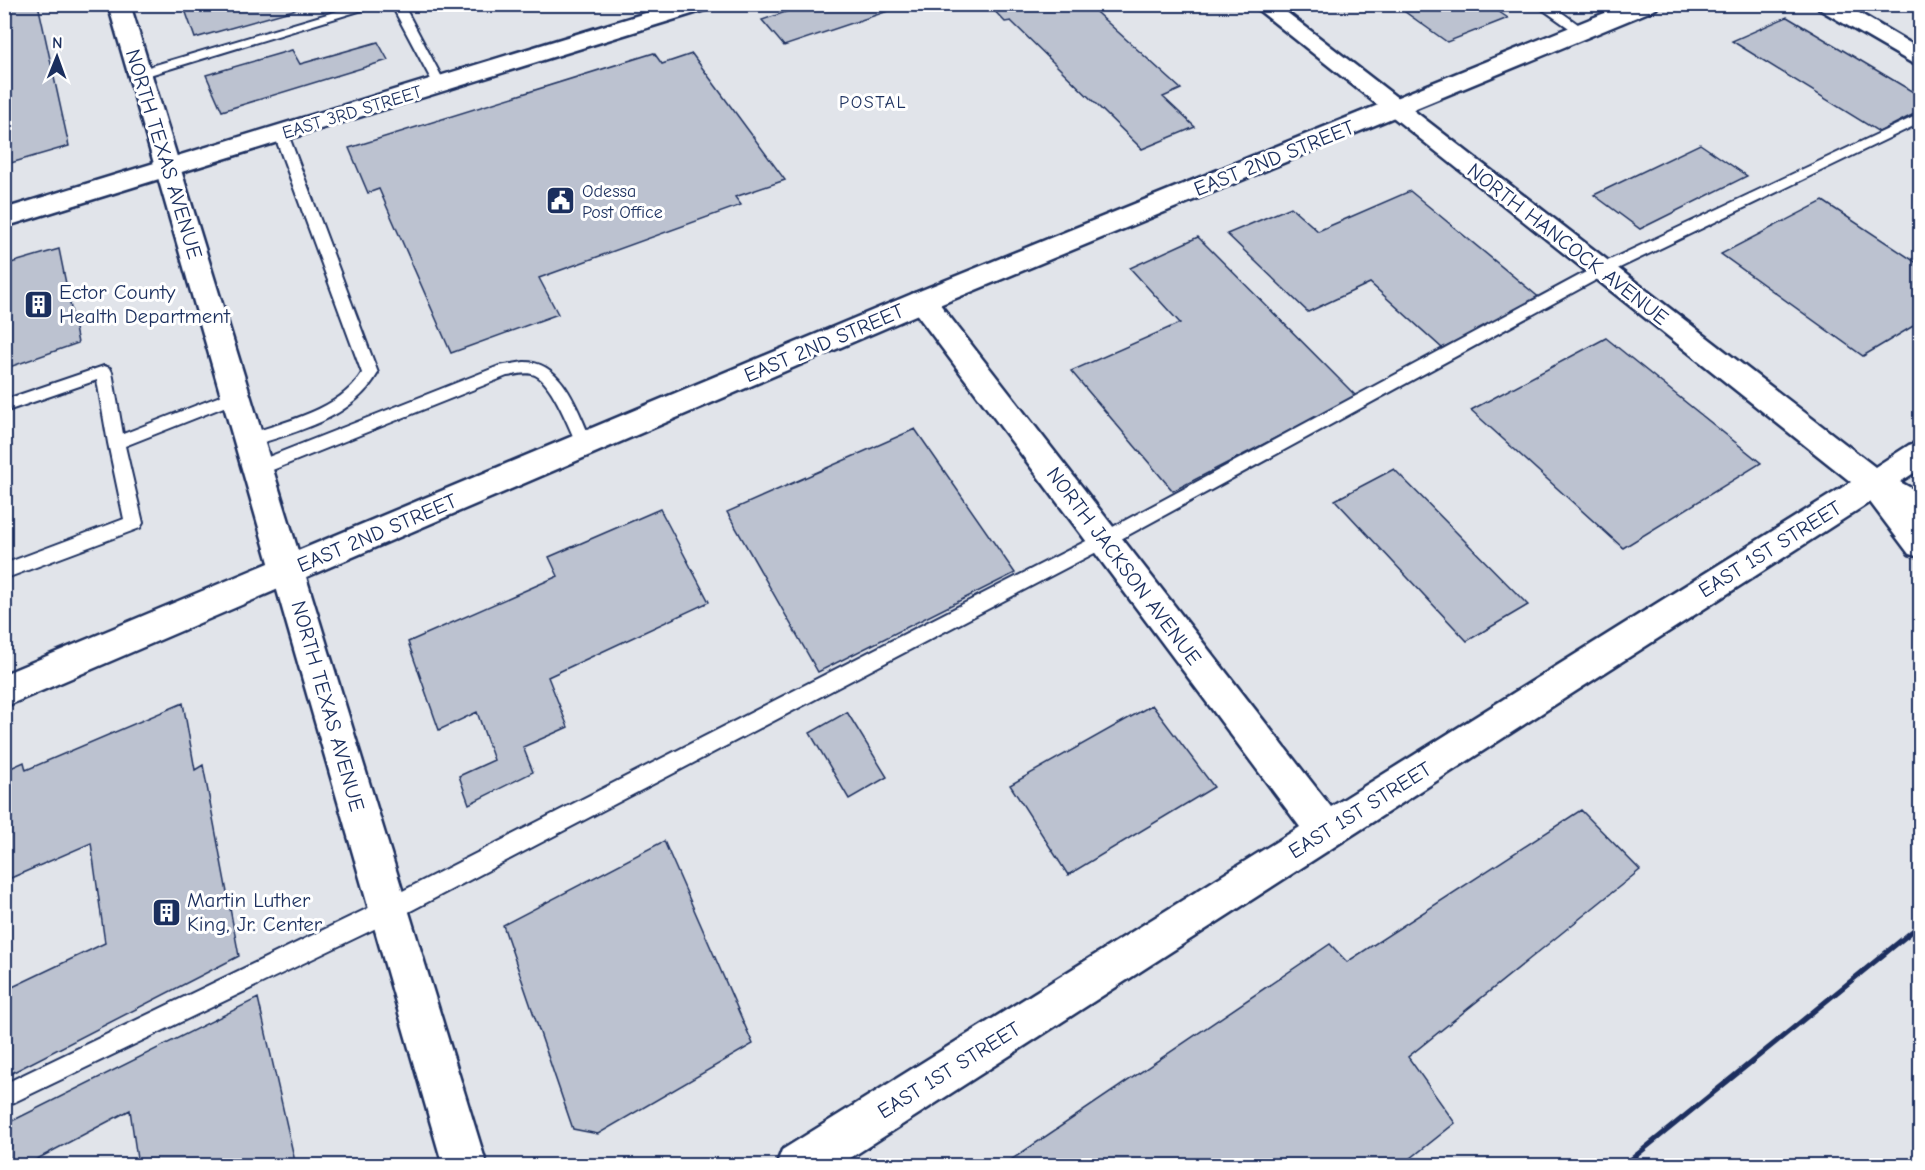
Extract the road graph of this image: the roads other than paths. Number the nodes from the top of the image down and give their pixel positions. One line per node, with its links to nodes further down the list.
1 (119, 4): 11 (street, NORTH TEXAS AVENUE)
2 (376, 4): 11 (lane)
3 (397, 4): 12 (lane)
4 (1262, 4): 13 (street, NORTH HANCOCK AVENUE)
5 (1541, 4): 9 (lane)
6 (1648, 4): 9 (street, EAST 2ND STREET)
7 (1827, 4): 10 (street)
8 (695, 5): 12 (street, EAST 3RD STREET)
9 (1583, 32): 13 (street, EAST 2ND STREET)
10 (1920, 58)
11 (140, 74): 16 (street, NORTH TEXAS AVENUE)
12 (440, 85): 15 (street, EAST 3RD STREET)
13 (1396, 109): 18 (street, NORTH HANCOCK AVENUE); 19 (street, EAST 2ND STREET)
14 (1920, 118): 18 (lane)
15 (281, 134): 16 (street, EAST 3RD STREET); 24 (lane)
16 (168, 169): 17 (street, EAST 3RD STREET); 20 (street, NORTH TEXAS AVENUE)
17 (4, 218)
18 (1602, 270): 26 (street, NORTH HANCOCK AVENUE); 28 (lane)
19 (922, 301): 23 (street, EAST 2ND STREET); 28 (street, NORTH JACKSON AVENUE)
20 (238, 396): 22 (lane); 24 (street, NORTH TEXAS AVENUE)
21 (4, 406): 22 (lane)
22 (116, 443): 31 (lane)
23 (585, 444): 24 (lane); 30 (street, EAST 2ND STREET)
24 (255, 454): 30 (street, NORTH TEXAS AVENUE)
25 (1920, 454): 26 (street, EAST 1ST STREET)
26 (1874, 483): 27 (street); 29 (street); 33 (street, EAST 1ST STREET)
27 (1920, 508)
28 (1104, 540): 33 (street, NORTH JACKSON AVENUE); 34 (lane)
29 (1920, 544)
30 (289, 571): 32 (street, EAST 2ND STREET); 34 (street, NORTH TEXAS AVENUE)
31 (4, 572)
32 (4, 691)
33 (1326, 831): 37 (street, EAST 1ST STREET)
34 (389, 910): 35 (lane); 36 (street, NORTH TEXAS AVENUE)
35 (4, 1096)
36 (465, 1166)
37 (798, 1166)

